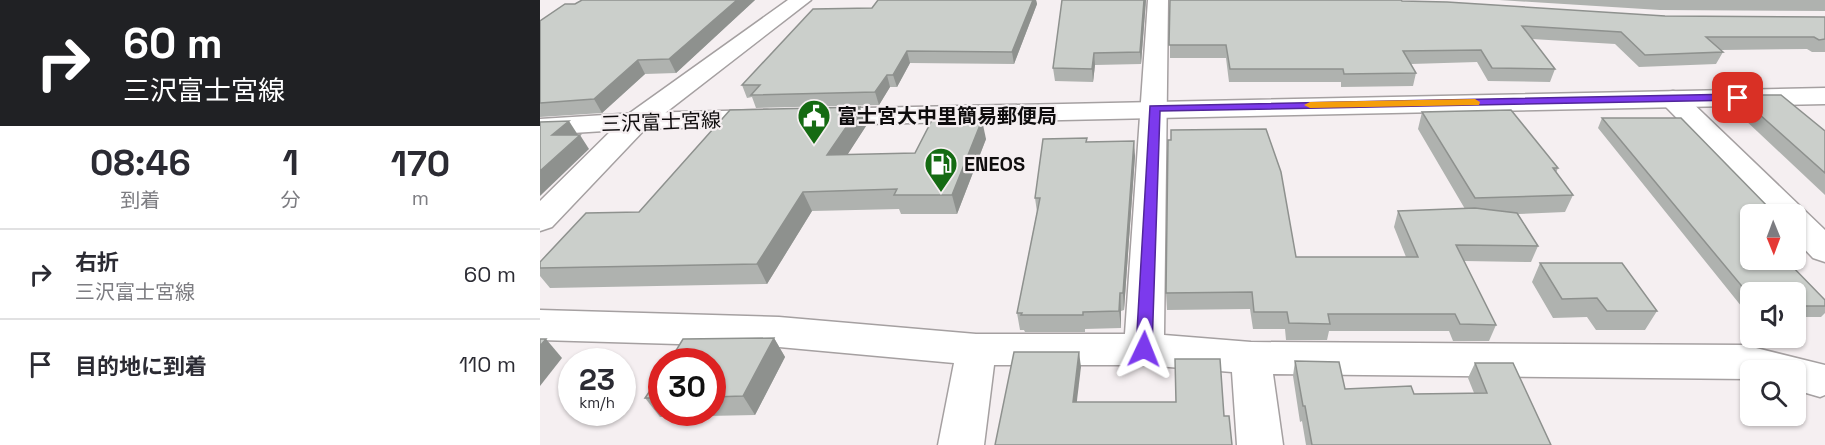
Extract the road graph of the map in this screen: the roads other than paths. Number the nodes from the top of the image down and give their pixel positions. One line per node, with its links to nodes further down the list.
1 (801, 0): 6 (street)
2 (1158, 0): 5 (street)
3 (1825, 96): 4 (street, 三沢富士宮線)
4 (1673, 99): 5 (street, 三沢富士宮線); 8 (street)
5 (1154, 108): 6 (street, 三沢富士宮線); 13 (street)
6 (637, 121): 7 (street, 三沢富士宮線); 9 (street)
7 (540, 127)
8 (1779, 204)
9 (540, 220)
10 (1806, 231): 11 (street)
11 (1825, 250)
12 (540, 325): 14 (street)
13 (1144, 349): 14 (street); 15 (street)
14 (976, 350): 17 (street)
15 (1251, 358): 16 (street); 18 (street)
16 (1810, 376)
17 (961, 445)
18 (1260, 445)

